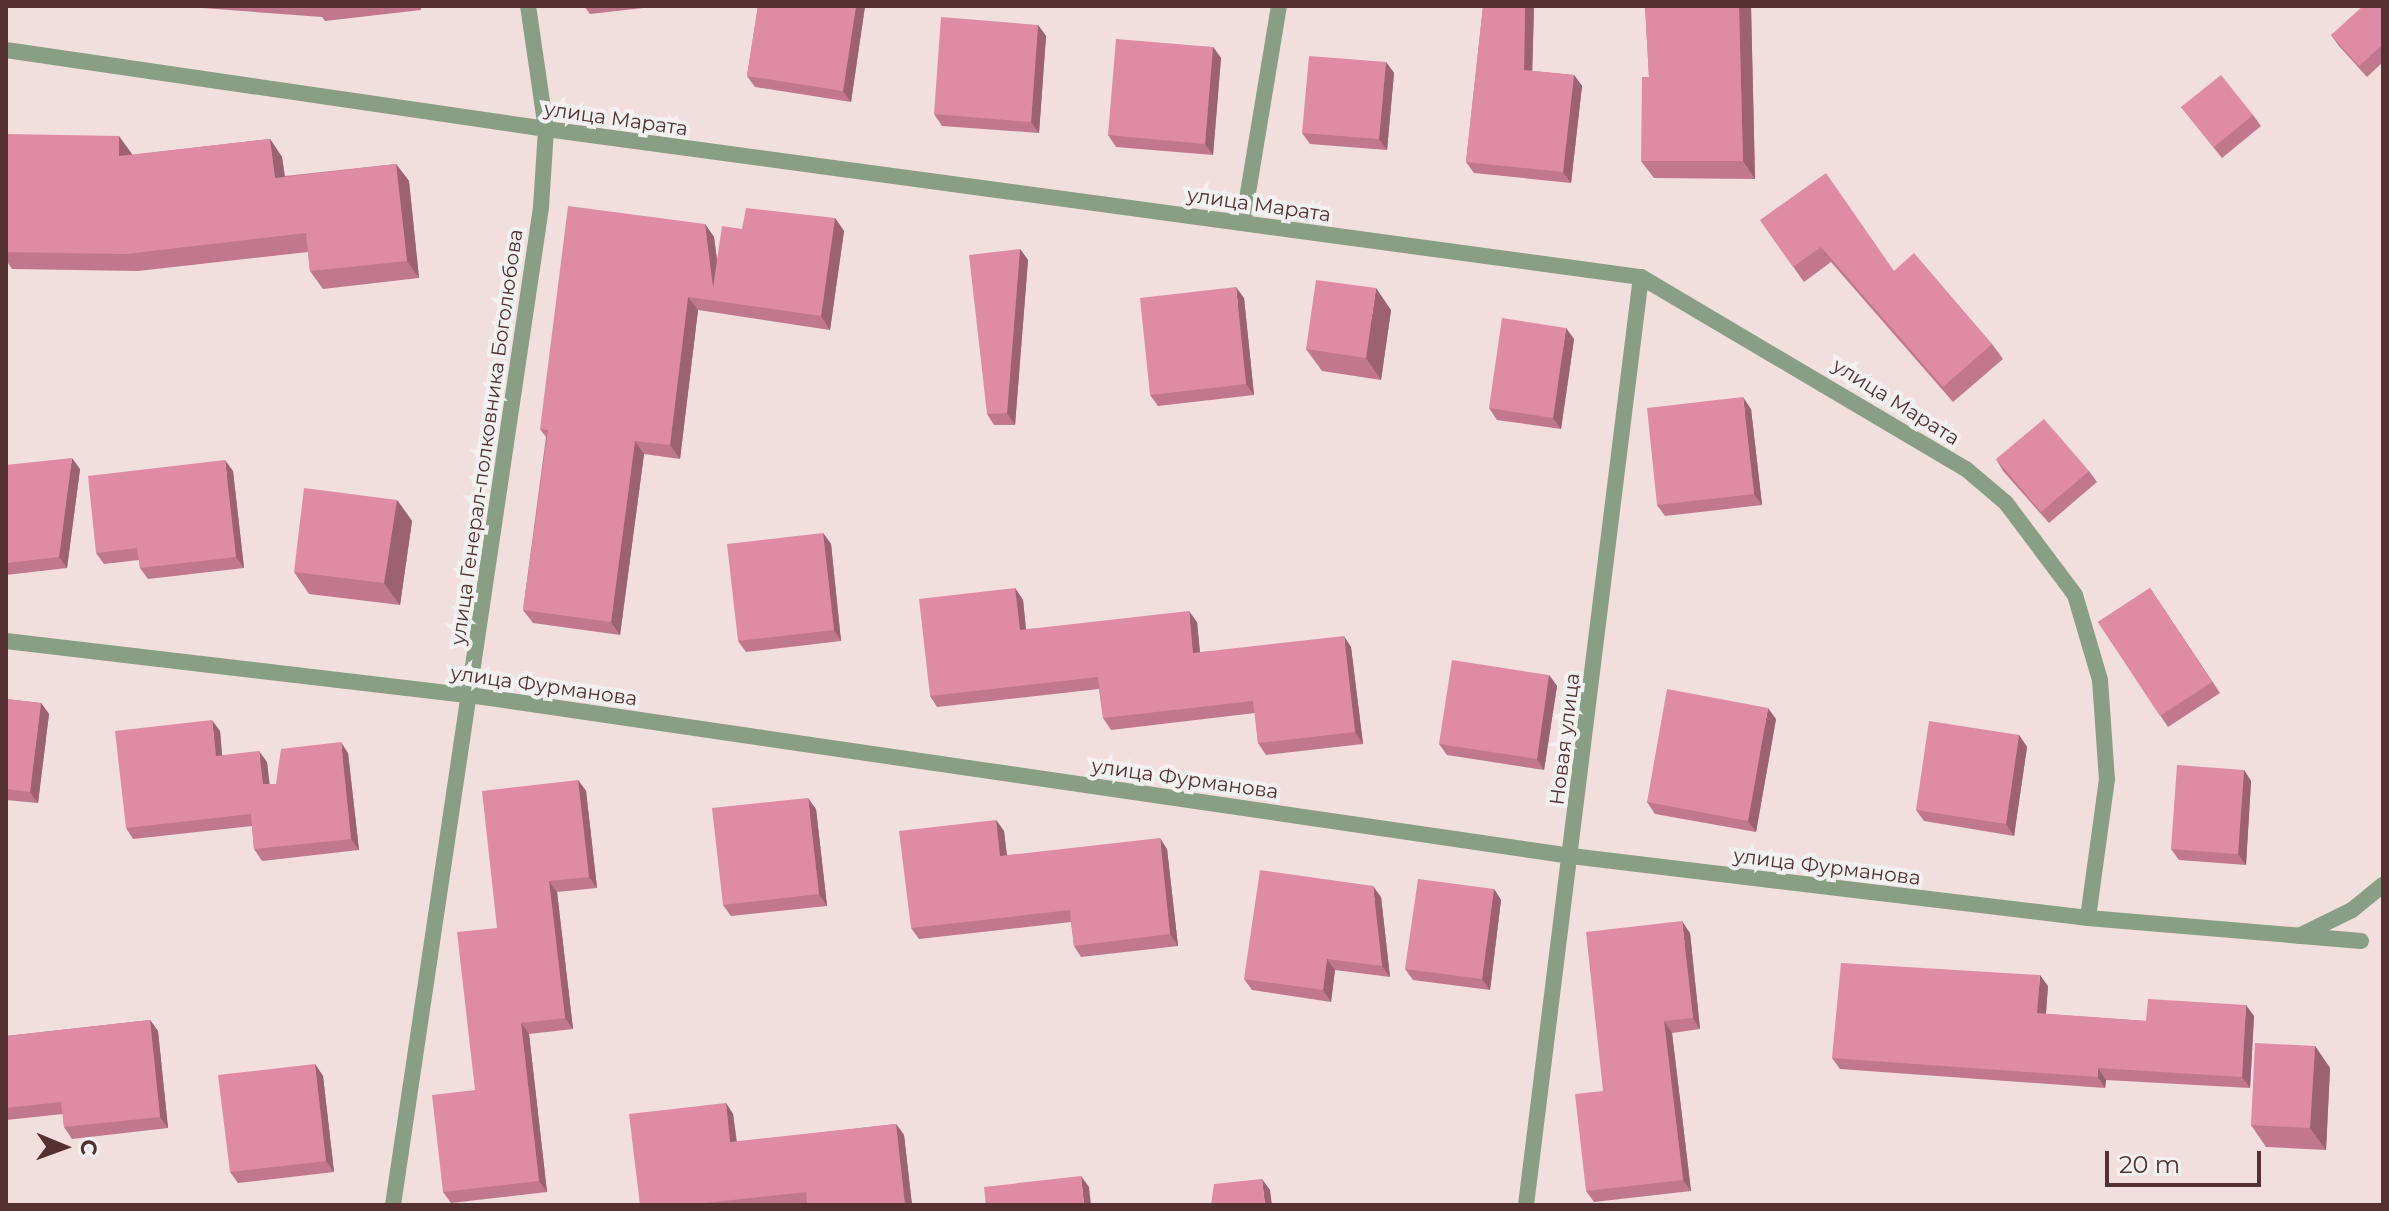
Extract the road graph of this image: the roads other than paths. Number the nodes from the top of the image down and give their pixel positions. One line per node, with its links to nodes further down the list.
1 (528, 6): 4 (street, улица Генерал-полковника Боголюбова)
2 (1279, 6): 5 (street)
3 (6, 50): 4 (street, улица Марата)
4 (546, 129): 5 (street, улица Марата); 8 (street, улица Генерал-полковника Боголюбова)
5 (1243, 223): 6 (street, улица Марата)
6 (1641, 277): 9 (street, Новая улица); 11 (street, улица Марата)
7 (6, 641): 8 (street, улица Фурманова)
8 (469, 695): 9 (street, улица Фурманова); 14 (street, улица Генерал-полковника Боголюбова)
9 (1571, 856): 11 (street, улица Фурманова); 15 (street, Новая улица)
10 (2383, 885): 12 (street)
11 (2088, 918): 12 (street, улица Фурманова)
12 (2299, 936): 13 (street, улица Фурманова)
13 (2361, 941)
14 (393, 1205)
15 (1526, 1205)

